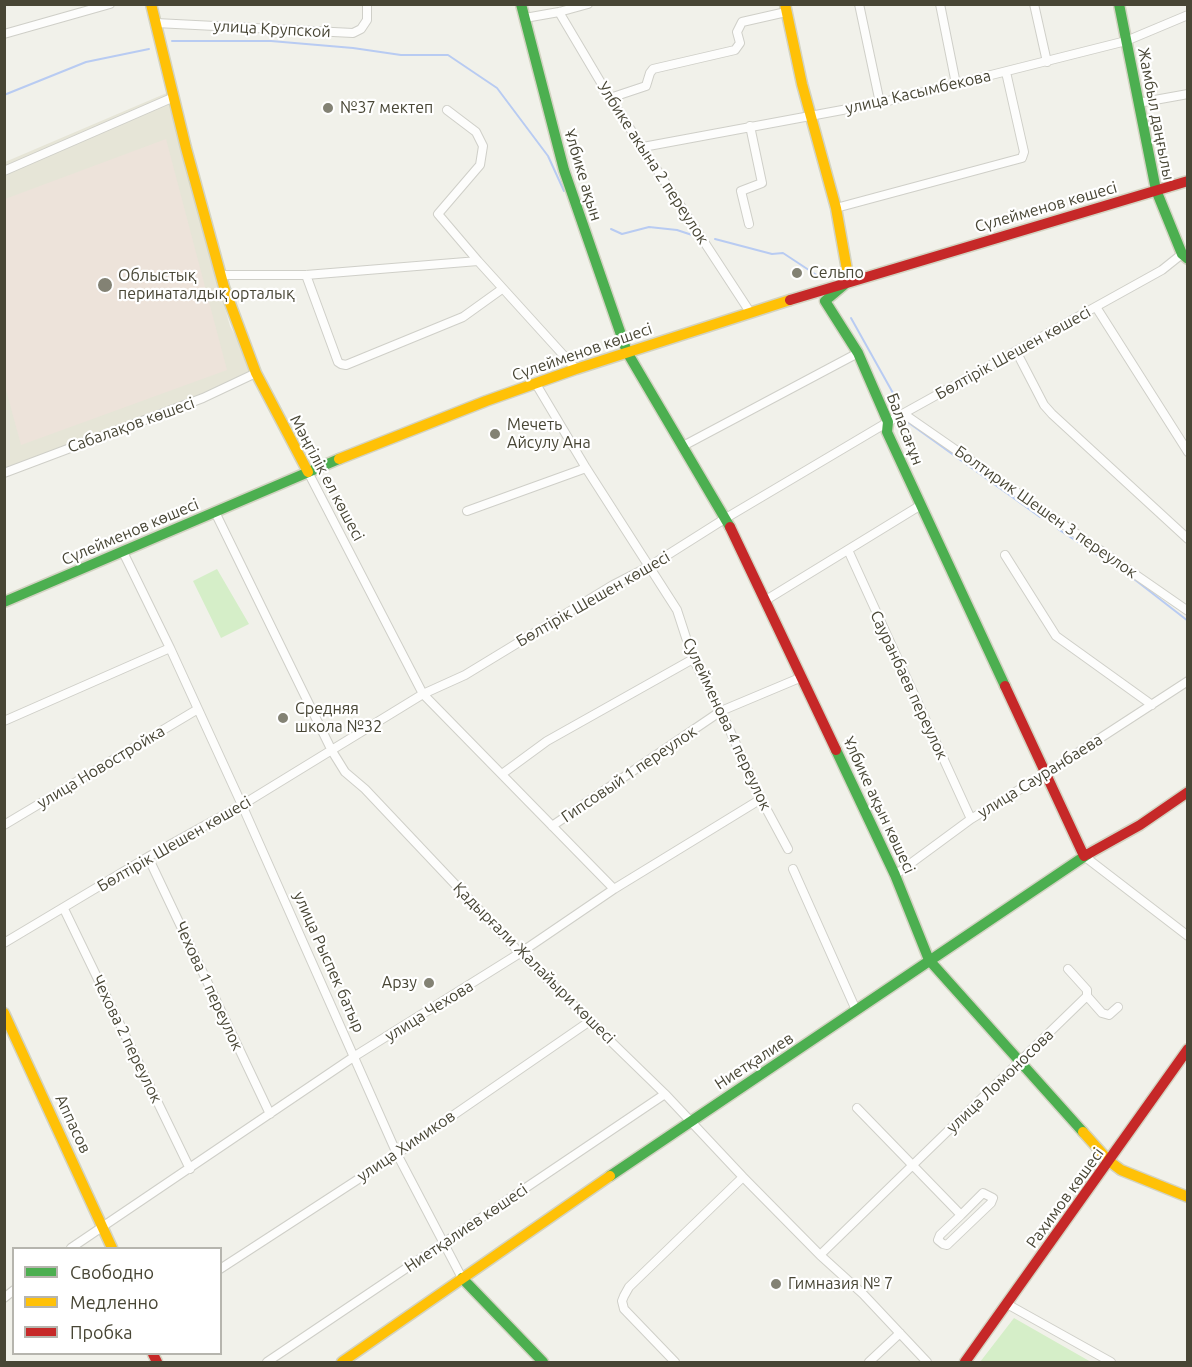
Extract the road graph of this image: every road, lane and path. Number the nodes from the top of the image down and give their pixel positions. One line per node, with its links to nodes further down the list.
1 (110, 4): 15 (street)
2 (151, 4): 14 (street, Мәңгілік ел көшесі)
3 (367, 4): 14 (street, улица Крупской)
4 (521, 4): 13 (street, Ұлбике ақын)
5 (588, 4): 11 (street)
6 (859, 4): 23 (street)
7 (940, 4): 19 (street)
8 (1035, 4): 17 (street)
9 (1119, 4): 16 (street, Жамбыл даңғылы)
10 (785, 8): 22 (street); 26 (street)
11 (559, 12): 13 (street); 22 (street, Улбике акына 2 переулок)
12 (1188, 15): 16 (street, улица Касымбекова)
13 (525, 18): 43 (street, Ұлбике ақын)
14 (156, 23): 21 (street, Мәңгілік ел көшесі)
15 (4, 34)
16 (1126, 41): 17 (street, улица Касымбекова); 24 (street, Жамбыл даңғылы)
17 (1047, 62): 18 (street, улица Касымбекова)
18 (1006, 72): 19 (street, улица Касымбекова); 32 (street)
19 (956, 84): 23 (street, улица Касымбекова)
20 (1188, 94): 24 (street)
21 (174, 97): 29 (street); 36 (street, Мәңгілік ел көшесі)
22 (610, 98): 28 (street, Улбике акына 2 переулок)
23 (880, 103): 26 (street, улица Касымбекова)
24 (1138, 103): 31 (street, Жамбыл даңғылы)
25 (447, 110): 35 (street)
26 (810, 116): 27 (street, улица Касымбекова); 32 (street)
27 (750, 126): 28 (street, улица Касымбекова); 33 (street)
28 (643, 147): 41 (street, Улбике акына 2 переулок)
29 (4, 171)
30 (1188, 181): 31 (street, Сүлейменов көшесі)
31 (1155, 190): 34 (street, Жамбыл даңғылы); 38 (street, Сүлейменов көшесі)
32 (836, 208): 38 (street)
33 (749, 224)
34 (1185, 256): 40 (street, Бөлтірік Шешен көшесі)
35 (478, 261): 37 (street); 39 (street)
36 (221, 275): 37 (street); 46 (street, Мәңгілік ел көшесі)
37 (306, 275): 39 (street)
38 (849, 281): 41 (street, Сүлейменов көшесі); 44 (street, Баласағұн)
39 (502, 290): 45 (street)
40 (1096, 307): 42 (street, Бөлтірік Шешен көшесі); 51 (street)
41 (750, 312): 43 (street, Сүлейменов көшесі)
42 (1016, 351): 48 (street, Бөлтірік Шешен көшесі); 59 (street)
43 (627, 352): 45 (street, Сүлейменов көшесі); 50 (street, Ұлбике ақын көшесі)
44 (858, 353): 49 (street, Баласағұн); 50 (street)
45 (576, 369): 47 (street, Сүлейменов көшесі)
46 (256, 372): 53 (street, Мәңгілік ел көшесі); 54 (street, Сабалақов көшесі)
47 (536, 384): 52 (street, Сулейменова 4 переулок); 53 (street, Сүлейменов көшесі)
48 (904, 414): 49 (street, Бөлтірік Шешен көшесі); 66 (street, Болтирик Шешен 3 переулок)
49 (888, 423): 55 (street, Баласағұн); 58 (street, Бөлтірік Шешен көшесі)
50 (683, 446): 58 (street, Ұлбике ақын көшесі)
51 (1188, 452)
52 (586, 468): 56 (street); 63 (street, Сулейменова 4 переулок)
53 (308, 472): 57 (street, Сүлейменов көшесі); 71 (street, Мәңгілік ел көшесі)
54 (4, 473)
55 (921, 505): 60 (street); 78 (street, Баласағұн)
56 (467, 511)
57 (215, 512): 61 (street, Сүлейменов көшесі); 76 (street, Қадырғали Жалайыри көшесі)
58 (726, 518): 63 (street, Бөлтірік Шешен көшесі); 64 (street, Ұлбике ақын көшесі)
59 (1188, 539)
60 (848, 550): 64 (street); 82 (street, Сауранбаев переулок)
61 (123, 552): 65 (street, Сүлейменов көшесі); 67 (street, улица Рыспек батыр)
62 (1005, 555): 72 (street)
63 (650, 566): 68 (street, Сулейменова 4 переулок); 71 (street, Бөлтірік Шешен көшесі)
64 (766, 600): 69 (street, Ұлбике ақын көшесі)
65 (4, 602)
66 (1188, 611)
67 (170, 648): 73 (street, улица Рыспек батыр); 75 (street)
68 (693, 659): 74 (street, Сулейменова 4 переулок); 77 (street)
69 (802, 677): 74 (street, Гипсовый 1 переулок); 89 (street, Ұлбике ақын көшесі)
70 (1188, 681): 72 (street, улица Сауранбаева)
71 (423, 694): 76 (street, Бөлтірік Шешен көшесі); 77 (street, Мәңгілік ел көшесі)
72 (1152, 705): 78 (street, улица Сауранбаева)
73 (198, 709): 81 (street, улица Рыспек батыр); 83 (street, улица Новостройка)
74 (722, 711): 80 (street, Сулейменова 4 переулок); 84 (street, Гипсовый 1 переулок)
75 (4, 721)
76 (332, 751): 81 (street, Бөлтірік Шешен көшесі); 94 (street, Қадырғали Жалайыри көшесі)
77 (502, 774): 84 (street, Мәңгілік ел көшесі)
78 (1045, 774): 82 (street, улица Сауранбаева); 86 (street, Баласағұн)
79 (1188, 792): 86 (street, Ниетқалиев)
80 (761, 799): 85 (street, Сулейменова 4 переулок); 90 (street, улица Чехова)
81 (242, 805): 87 (street, Бөлтірік Шешен көшесі); 103 (street, улица Рыспек батыр)
82 (971, 819): 89 (street, улица Сауранбаева)
83 (4, 825)
84 (552, 826): 90 (street, Мәңгілік ел көшесі)
85 (788, 849)
86 (1084, 856): 92 (street); 95 (street, Ниетқалиев)
87 (148, 857): 91 (street, Бөлтірік Шешен көшесі); 107 (street, Чехова 1 переулок)
88 (793, 869): 99 (street)
89 (895, 875): 95 (street, Ұлбике ақын көшесі)
90 (614, 889): 94 (street, улица Чехова)
91 (64, 909): 93 (street, Бөлтірік Шешен көшесі); 112 (street, Чехова 2 переулок)
92 (1188, 936)
93 (4, 943)
94 (520, 953): 101 (street, Қадырғали Жалайыри көшесі); 103 (street, улица Чехова)
95 (929, 960): 99 (street, Ниетқалиев); 104 (street, Ұлбике ақын көшесі)
96 (1068, 969): 97 (street)
97 (1087, 996): 98 (street); 104 (street, улица Ломоносова)
98 (1118, 1007)
99 (856, 1011): 108 (street, Ниетқалиев)
100 (4, 1013): 116 (street, Аппасов)
101 (590, 1021): 105 (street, Қадырғали Жалайыри көшесі); 109 (street, улица Химиков)
102 (1188, 1049): 110 (street, Рахимов көшесі)
103 (355, 1056): 107 (street, улица Чехова); 109 (street, улица Рыспек батыр)
104 (1020, 1061): 110 (street, Ұлбике ақын көшесі); 111 (street, улица Ломоносова)
105 (665, 1094): 108 (street, Қадырғали Жалайыри көшесі); 117 (street, Ниетқалиев көшесі)
106 (857, 1108): 111 (street)
107 (270, 1114): 112 (street, улица Чехова)
108 (691, 1120): 113 (street, Қадырғали Жалайыри көшесі); 122 (street, Ниетқалиев)
109 (397, 1154): 117 (street, улица Рыспек батыр); 121 (street, улица Химиков)
110 (1109, 1161): 114 (street, Ұлбике ақын көшесі); 123 (street, Рахимов көшесі)
111 (913, 1165): 115 (street); 120 (street, улица Ломоносова)
112 (190, 1169): 116 (street, улица Чехова)
113 (742, 1177): 120 (street, Қадырғали Жалайыри көшесі); 128 (street)
114 (1188, 1197)
115 (961, 1215): 115 (street)
116 (103, 1225): 118 (street, улица Чехова); 119 (street, Аппасов)
117 (444, 1242): 122 (street, улица Рыспек батыр); 125 (street, Ниетқалиев көшесі)
118 (72, 1247)
119 (111, 1247)
120 (820, 1255): 124 (street, Қадырғали Жалайыри көшесі)
121 (222, 1268)
122 (462, 1278): 126 (street, Ниетқалиев); 127 (street, улица Рыспек батыр)
123 (1007, 1304): 131 (street, Рахимов көшесі); 132 (street)
124 (900, 1333): 129 (street); 130 (street, Қадырғали Жалайыри көшесі)
125 (267, 1362)
126 (342, 1362)
127 (543, 1362)
128 (675, 1362)
129 (869, 1362)
130 (927, 1362)
131 (965, 1362)
132 (1111, 1362)

